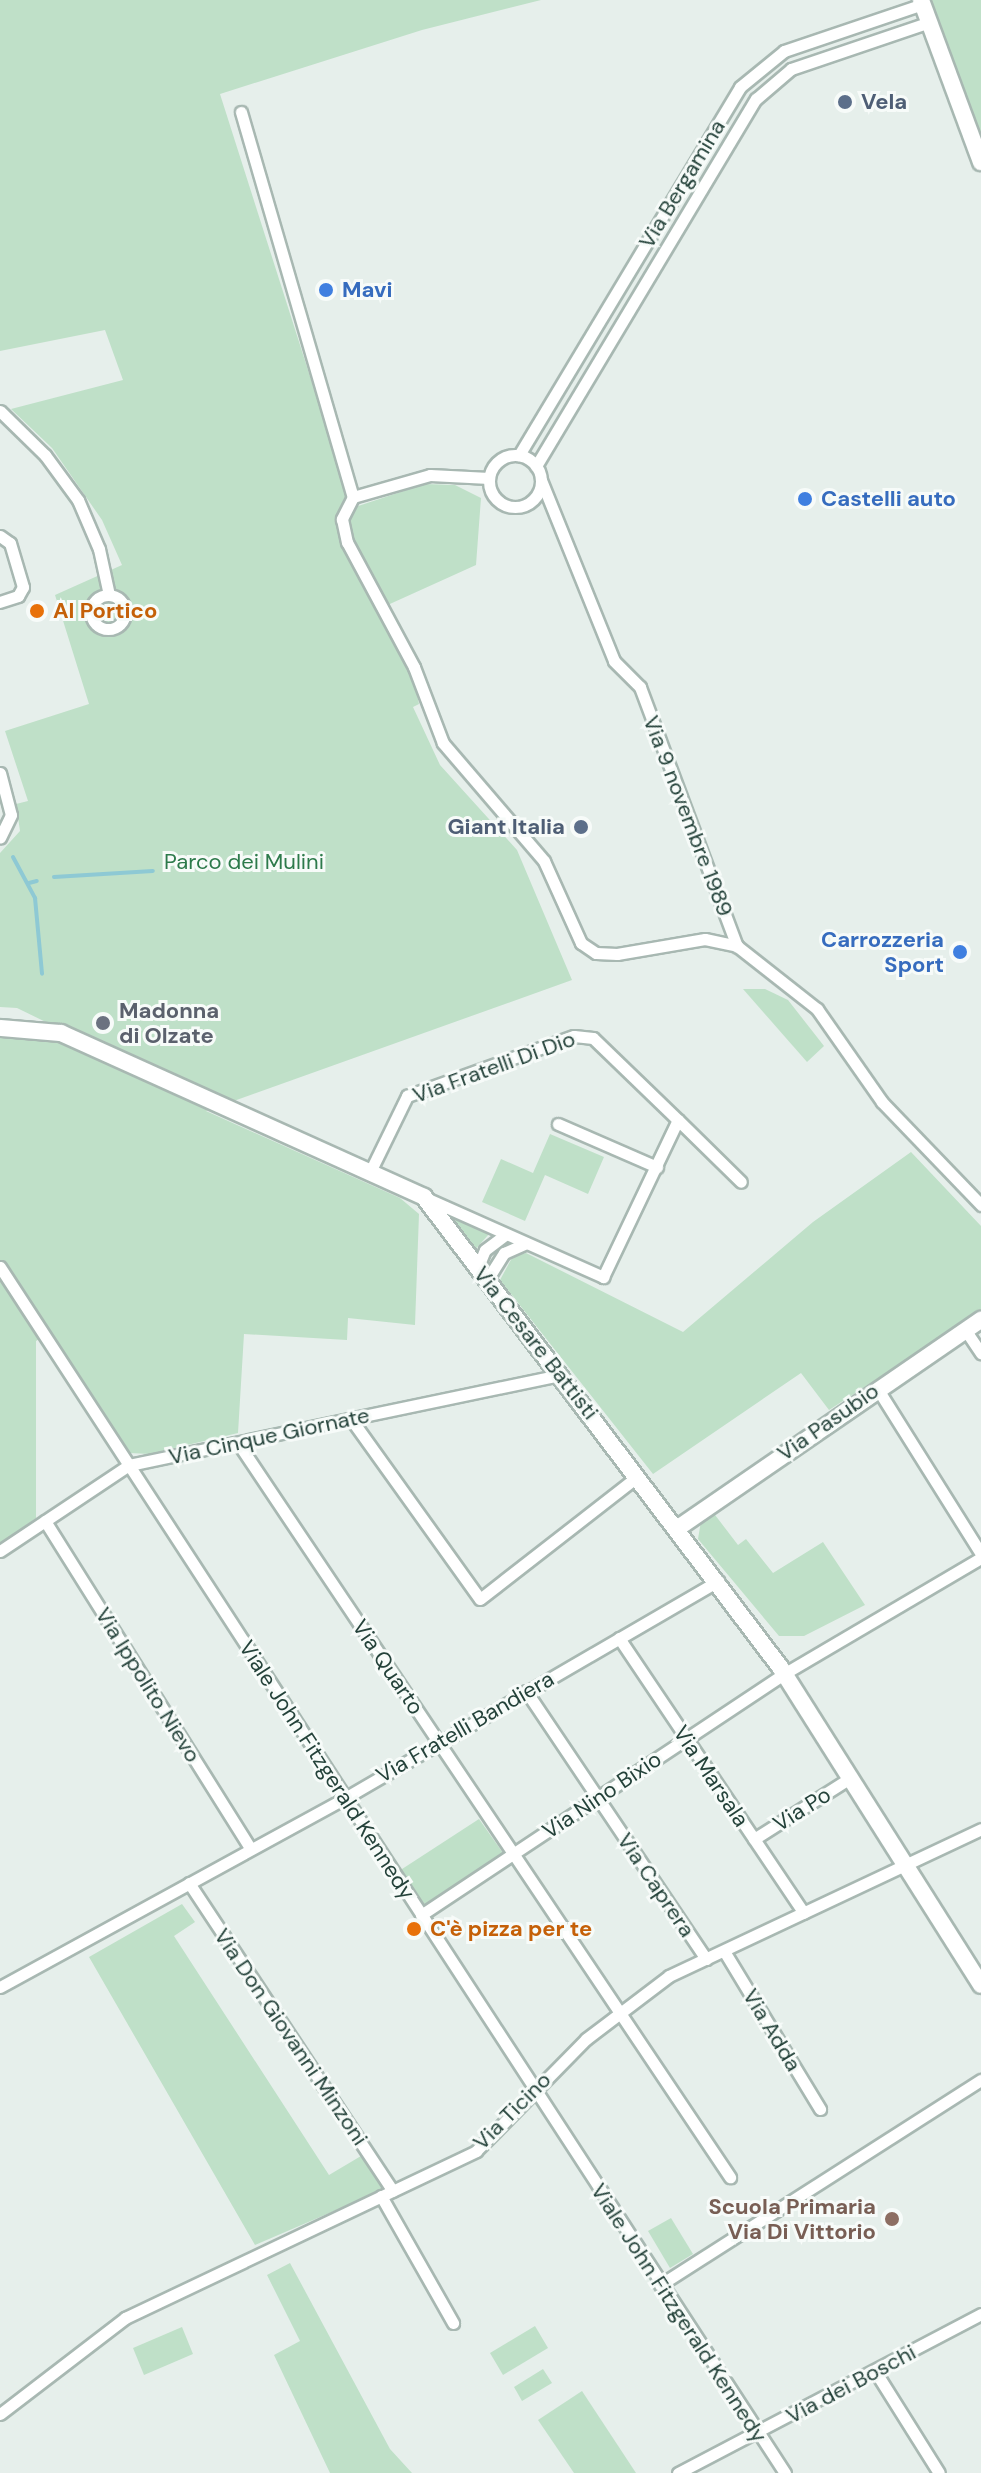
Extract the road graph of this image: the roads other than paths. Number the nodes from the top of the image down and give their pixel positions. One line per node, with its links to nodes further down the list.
1 (922, 2): 2 (street); 6 (street, Via Bergamina)
2 (930, 22): 4 (street); 7 (street, Via Bergamina)
3 (241, 112): 10 (street)
4 (981, 162)
5 (0, 411): 12 (street)
6 (519, 455): 7 (street); 8 (street)
7 (536, 466): 9 (street)
8 (489, 478): 9 (street); 10 (street)
9 (541, 480): 16 (street, Via 9 novembre 1989)
10 (353, 497): 16 (street)
11 (0, 536): 13 (street)
12 (109, 595)
13 (0, 602)
14 (0, 773): 15 (street)
15 (0, 838)
16 (737, 946): 24 (street)
17 (0, 1028): 21 (street, Via Cesare Battisti)
18 (678, 1120): 20 (street); 21 (street, Via Fratelli Di Dio); 22 (street, Via Fratelli Di Dio)
19 (558, 1124): 20 (street)
20 (657, 1167): 26 (street)
21 (370, 1172): 23 (street, Via Cesare Battisti)
22 (741, 1182)
23 (424, 1197): 25 (street); 28 (street, Via Cesare Battisti)
24 (981, 1205)
25 (506, 1234): 26 (street); 28 (street)
26 (526, 1243): 28 (street)
27 (0, 1267): 36 (street, Viale John Fitzgerald Kennedy)
28 (482, 1273): 32 (street, Via Cesare Battisti)
29 (981, 1320): 30 (street, Via Pasubio)
30 (966, 1331): 31 (street); 33 (street, Via Pasubio)
31 (981, 1353)
32 (561, 1375): 34 (street, Via Cinque Giornate); 37 (street, Via Cesare Battisti)
33 (877, 1388): 39 (street, Via Pasubio); 41 (street)
34 (351, 1419): 35 (street, Via Cinque Giornate); 37 (street)
35 (238, 1443): 36 (street, Via Cinque Giornate); 47 (street, Via Quarto)
36 (129, 1465): 38 (street, Via Cinque Giornate); 49 (street, Viale John Fitzgerald Kennedy)
37 (638, 1476): 39 (street, Via Cesare Battisti)
38 (45, 1521): 40 (street, Via Cinque Giornate); 53 (street, Via Ippolito Nievo)
39 (678, 1528): 42 (street, Via Cesare Battisti)
40 (0, 1551)
41 (981, 1556): 44 (street)
42 (718, 1581): 43 (street, Via Fratelli Bandiera); 44 (street, Via Cesare Battisti)
43 (619, 1638): 45 (street, Via Fratelli Bandiera); 46 (street, Via Marsala)
44 (782, 1675): 46 (street, Via Nino Bixio); 48 (street, Via Cesare Battisti)
45 (526, 1691): 47 (street, Via Fratelli Bandiera); 50 (street, Via Caprera)
46 (686, 1739): 50 (street, Via Nino Bixio); 52 (street, Via Marsala)
47 (438, 1742): 49 (street, Via Fratelli Bandiera); 54 (street, Via Quarto)
48 (850, 1778): 52 (street, Via Po); 55 (street, Via Cesare Battisti)
49 (345, 1798): 53 (street, Via Fratelli Bandiera); 58 (street, Viale John Fitzgerald Kennedy)
50 (598, 1798): 54 (street, Via Nino Bixio); 60 (street, Via Caprera)
51 (981, 1829): 55 (street, Via Ticino)
52 (754, 1839): 57 (street, Via Marsala)
53 (251, 1849): 56 (street, Via Fratelli Bandiera)
54 (513, 1854): 58 (street, Via Nino Bixio); 63 (street, Via Quarto)
55 (906, 1866): 57 (street, Via Ticino); 61 (street, Via Cesare Battisti)
56 (189, 1883): 62 (street, Via Fratelli Bandiera); 68 (street, Via Don Giovanni Minzoni)
57 (804, 1913): 59 (street, Via Ticino)
58 (421, 1915): 65 (street, Viale John Fitzgerald Kennedy)
59 (724, 1951): 60 (street, Via Ticino); 66 (street, Via Adda)
60 (706, 1959): 63 (street, Via Ticino)
61 (981, 1985)
62 (0, 1987)
63 (619, 2011): 65 (street, Via Ticino); 67 (street, Via Quarto)
64 (981, 2080): 70 (street)
65 (534, 2091): 68 (street, Via Ticino); 70 (street, Viale John Fitzgerald Kennedy)
66 (820, 2109)
67 (730, 2177)
68 (393, 2191): 69 (street, Via Ticino)
69 (381, 2196): 72 (street); 74 (street, Via Ticino)
70 (660, 2285): 75 (street, Viale John Fitzgerald Kennedy)
71 (979, 2319): 73 (street, Via dei Boschi)
72 (453, 2323)
73 (875, 2371): 75 (street, Via dei Boschi); 78 (street)
74 (0, 2414)
75 (757, 2433): 76 (street, Via dei Boschi); 77 (street, Viale John Fitzgerald Kennedy)
76 (678, 2473)
77 (785, 2473)
78 (939, 2473)

